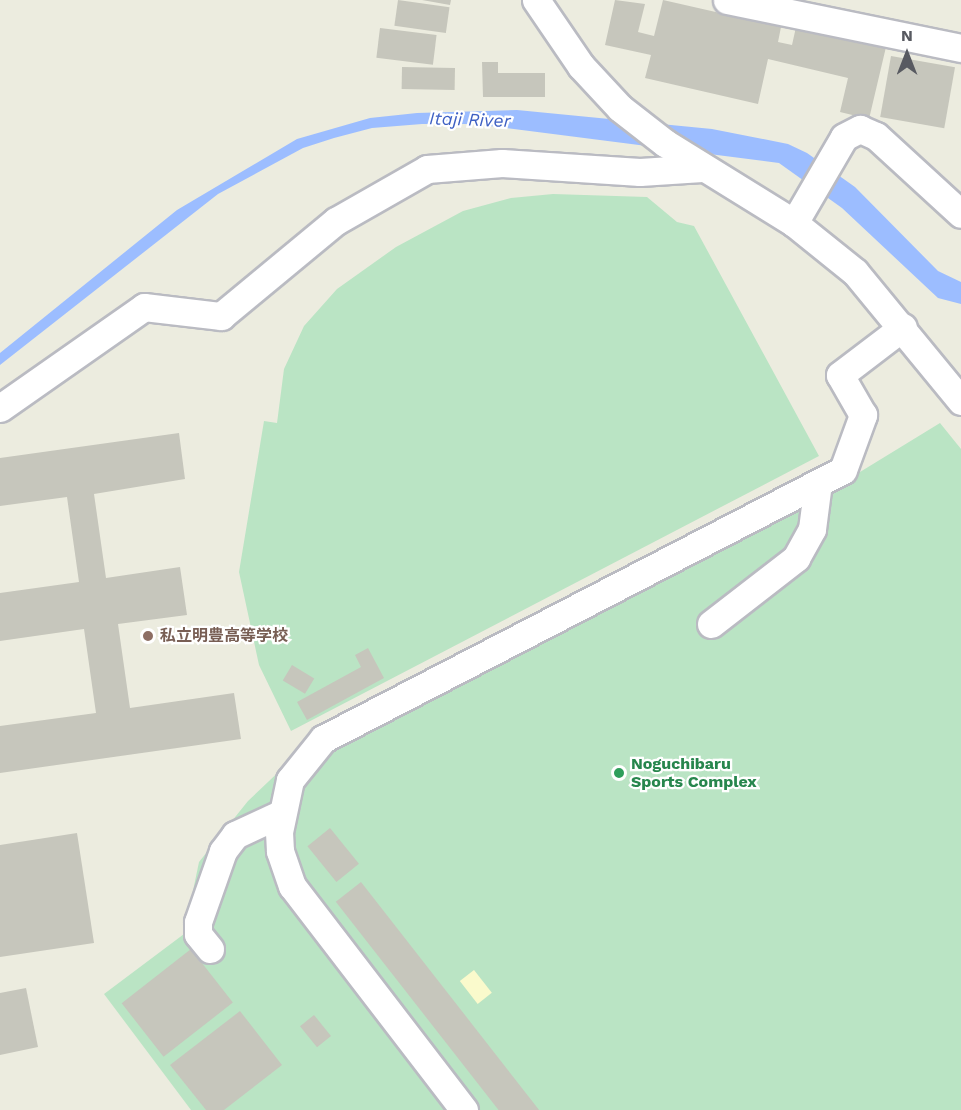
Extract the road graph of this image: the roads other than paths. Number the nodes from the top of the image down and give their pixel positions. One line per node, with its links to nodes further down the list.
1 (536, 0): 4 (street)
2 (728, 0): 3 (street)
3 (961, 48)
4 (702, 168): 5 (street); 9 (street)
5 (799, 213): 6 (street); 7 (street)
6 (961, 214)
7 (903, 327): 8 (street); 10 (street)
8 (961, 401)
9 (0, 408)
10 (818, 483): 11 (street); 12 (street)
11 (711, 624)
12 (280, 814): 13 (street); 14 (street)
13 (210, 949)
14 (464, 1110)

